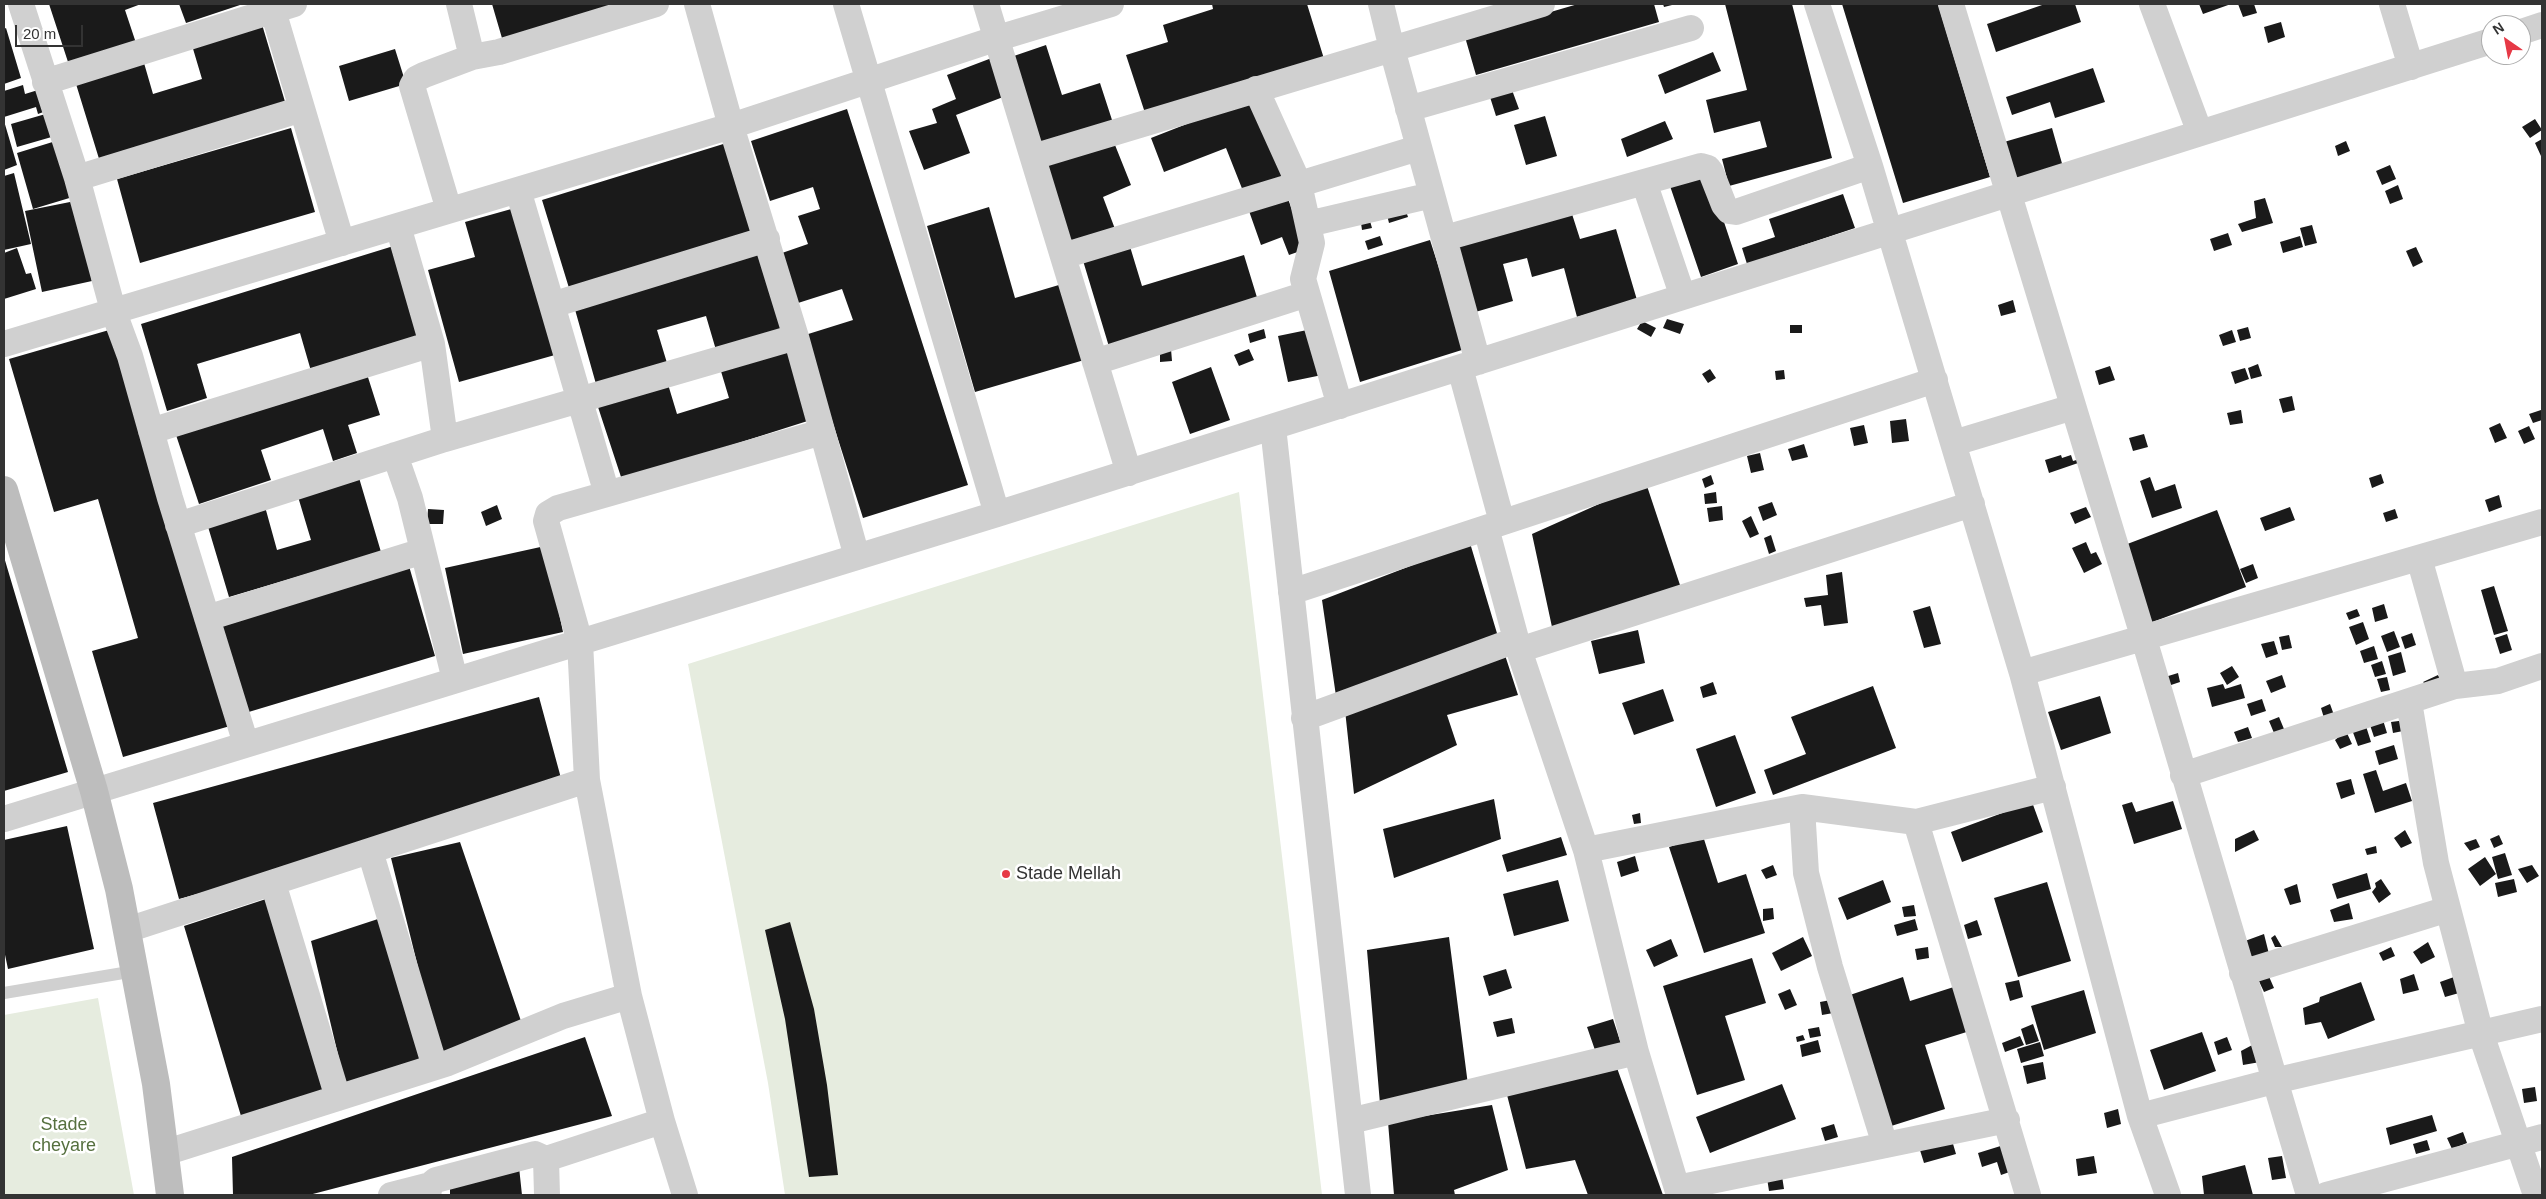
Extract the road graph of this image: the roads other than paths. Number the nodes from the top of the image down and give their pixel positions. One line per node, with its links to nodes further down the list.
1 (21, 4): 21 (street)
2 (459, 4): 19 (street)
3 (656, 4): 19 (street)
4 (697, 4): 26 (street)
5 (846, 4): 22 (street)
6 (986, 4): 16 (street)
7 (1111, 4): 16 (street)
8 (1381, 4): 18 (street)
9 (1542, 4): 18 (street)
10 (1817, 4): 30 (street)
11 (1951, 4): 35 (street)
12 (2152, 4): 27 (street)
13 (2392, 4): 20 (street)
14 (279, 6): 21 (street); 24 (street)
15 (1691, 28): 25 (street)
16 (998, 38): 22 (street); 29 (street)
17 (2481, 44): 20 (street)
18 (1392, 49): 23 (street); 25 (street)
19 (472, 57): 37 (street)
20 (2411, 66): 27 (street)
21 (45, 82): 31 (street)
22 (870, 82): 26 (street); 68 (street)
23 (1256, 89): 29 (street); 33 (street)
24 (302, 109): 31 (street); 43 (street)
25 (1408, 109): 28 (street)
26 (731, 126): 34 (street); 42 (street)
27 (2200, 133): 35 (street)
28 (1418, 148): 33 (street); 36 (street)
29 (1033, 157): 44 (street)
30 (1870, 166): 32 (street); 40 (street)
31 (77, 178): 48 (street)
32 (1644, 182): 41 (street); 46 (street)
33 (1299, 184): 38 (street); 44 (street)
34 (518, 190): 37 (street); 47 (street)
35 (2008, 194): 40 (street); 57 (street)
36 (1432, 195): 38 (street); 41 (street)
37 (449, 210): 39 (street)
38 (1308, 224): 45 (street)
39 (398, 226): 43 (street); 51 (street)
40 (1889, 232): 46 (street); 54 (street)
41 (1445, 238): 53 (street)
42 (767, 240): 47 (street); 49 (street)
43 (342, 243): 48 (street)
44 (1063, 256): 52 (street)
45 (1307, 294): 52 (street); 56 (street)
46 (1683, 297): 53 (street)
47 (552, 305): 55 (street)
48 (113, 310): 50 (street); 59 (street)
49 (796, 337): 55 (street); 60 (street)
50 (4, 344)
51 (432, 344): 59 (street); 61 (street)
52 (1095, 362): 64 (street)
53 (1469, 365): 56 (street); 71 (street)
54 (1935, 380): 62 (street); 71 (street)
55 (581, 400): 61 (street); 66 (street)
56 (1340, 406): 58 (street)
57 (2073, 407): 62 (street); 77 (street)
58 (1273, 427): 64 (street); 75 (street)
59 (151, 432): 70 (street)
60 (822, 432): 66 (street); 73 (street)
61 (445, 439): 63 (street)
62 (1954, 443): 67 (street)
63 (395, 455): 70 (street); 72 (street)
64 (1129, 473): 68 (street)
65 (4, 490): 90 (main road)
66 (607, 494): 78 (street)
67 (1972, 504): 79 (street); 81 (street)
68 (997, 514): 73 (street)
69 (2542, 522): 74 (street)
70 (178, 525): 76 (street)
71 (1494, 525): 75 (street); 79 (street)
72 (423, 551): 76 (street); 82 (street)
73 (857, 557): 78 (street)
74 (2419, 558): 77 (street); 83 (street)
75 (1291, 592): 85 (street)
76 (207, 618): 86 (street)
77 (2144, 639): 81 (street); 87 (street)
78 (580, 642): 82 (street); 88 (street)
79 (1517, 645): 85 (street); 94 (street)
80 (2542, 666): 83 (street)
81 (2022, 673): 89 (street)
82 (455, 680): 86 (street)
83 (2455, 686): 84 (street)
84 (2409, 702): 87 (street); 97 (street)
85 (1304, 718): 112 (street)
86 (246, 744): 90 (street)
87 (2183, 776): 100 (street)
88 (587, 780): 95 (street); 102 (street)
89 (2053, 787): 93 (street); 109 (street)
90 (94, 791): 92 (street); 98 (main road)
91 (1802, 806): 93 (street); 94 (street); 114 (street)
92 (4, 819)
93 (1916, 822): 110 (street)
94 (1586, 850): 105 (street)
95 (370, 851): 96 (street); 106 (street)
96 (273, 883): 98 (street); 108 (street)
97 (2448, 909): 100 (street); 104 (street)
98 (127, 930): 99 (main road)
99 (135, 970): 101 (lane); 115 (main road)
100 (2242, 973): 107 (street)
101 (4, 992)
102 (629, 996): 106 (street); 111 (street)
103 (2542, 1019): 104 (street)
104 (2481, 1034): 107 (street); 113 (street)
105 (1636, 1052): 112 (street); 118 (street)
106 (435, 1067): 108 (street)
107 (2274, 1081): 109 (street); 126 (street)
108 (338, 1098): 115 (street)
109 (2140, 1116): 125 (street)
110 (2006, 1120): 114 (street); 124 (street)
111 (662, 1121): 116 (street); 122 (street)
112 (1350, 1121): 123 (street)
113 (2531, 1140): 127 (street); 128 (street)
114 (1885, 1145): 118 (street)
115 (164, 1153): 119 (main road)
116 (546, 1159): 117 (street); 121 (street)
117 (429, 1190): 120 (street)
118 (1678, 1192)
119 (170, 1195)
120 (391, 1195)
121 (547, 1195)
122 (685, 1195)
123 (1358, 1195)
124 (2028, 1195)
125 (2168, 1195)
126 (2309, 1195)
127 (2326, 1195)
128 (2536, 1195)

